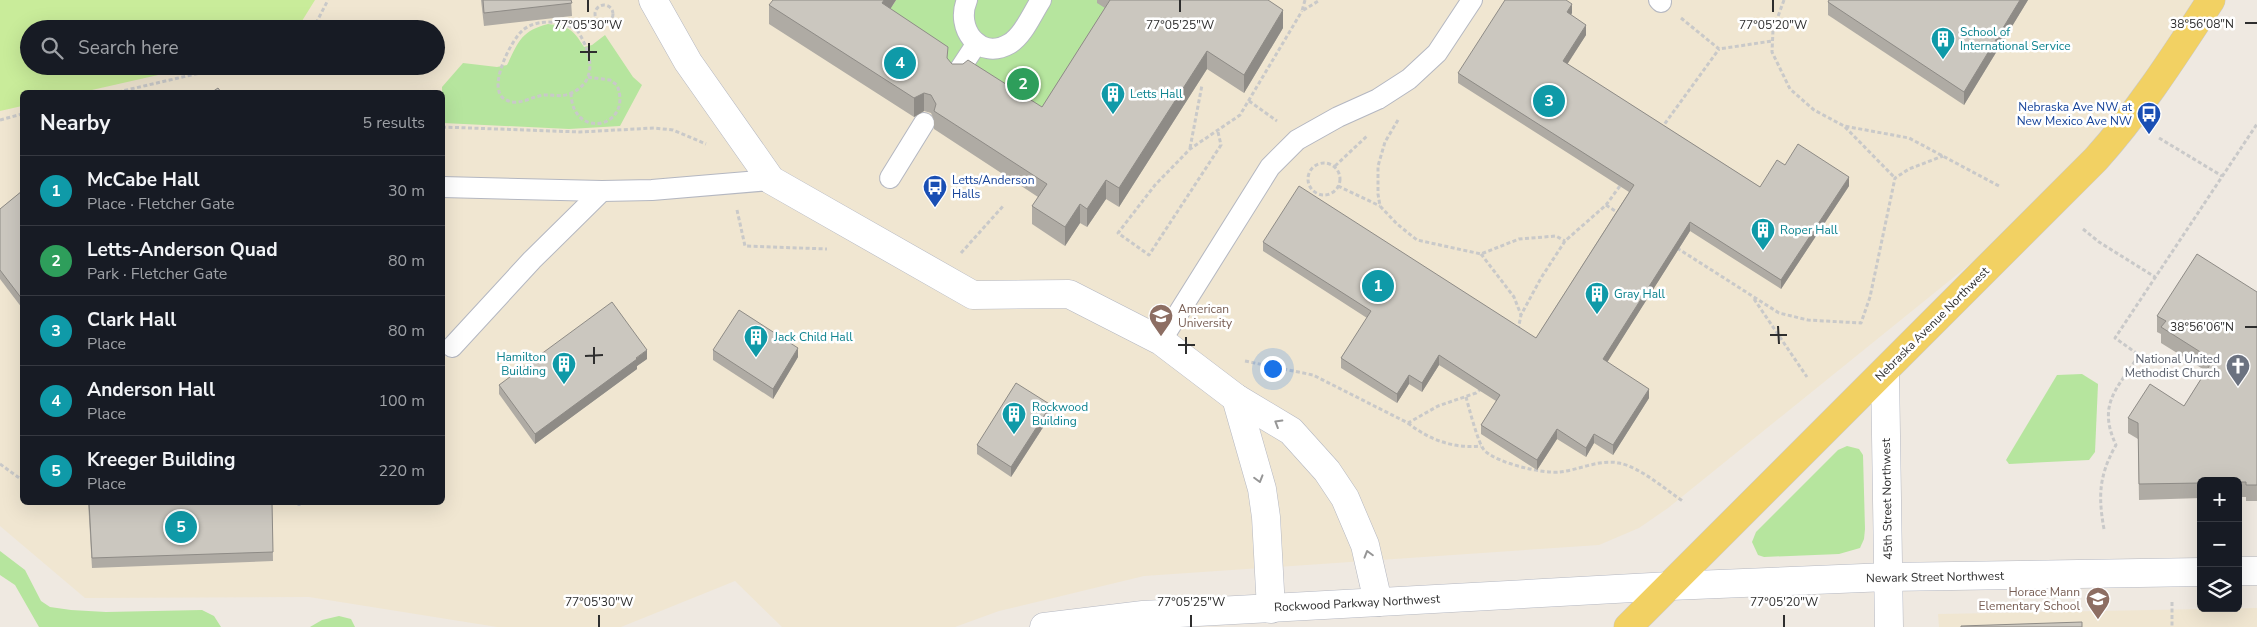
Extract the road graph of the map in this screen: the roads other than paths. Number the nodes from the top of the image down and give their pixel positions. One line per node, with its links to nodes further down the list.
1 (653, 0): 10 (street)
2 (967, 0): 6 (lane)
3 (1041, 0): 6 (lane)
4 (1472, 0): 13 (lane)
5 (2211, 0): 15 (main road, Nebraska Avenue Northwest)
6 (977, 43): 7 (lane)
7 (958, 72)
8 (924, 123): 9 (lane)
9 (890, 178)
10 (771, 180): 12 (lane); 13 (street)
11 (445, 187): 12 (lane)
12 (602, 191): 14 (lane)
13 (1160, 341): 16 (street)
14 (452, 347)
15 (1885, 371): 20 (street, 45th Street Northwest); 21 (main road, Nebraska Avenue Northwest)
16 (1236, 398): 22 (street, one-way to 16); 23 (street, one-way to 23)
17 (2242, 571): 18 (street)
18 (2257, 571)
19 (2197, 572): 20 (street, Newark Street Northwest)
20 (1888, 577): 21 (street, Newark Street Northwest); 26 (street, 45th Street Northwest)
21 (1670, 586): 22 (street, Rockwood Parkway Northwest); 25 (main road, Nebraska Avenue Northwest)
22 (1378, 602): 23 (street, Rockwood Parkway Northwest)
23 (1271, 609): 24 (street, Rockwood Parkway Northwest)
24 (1044, 627)
25 (1628, 627)
26 (1889, 627)

